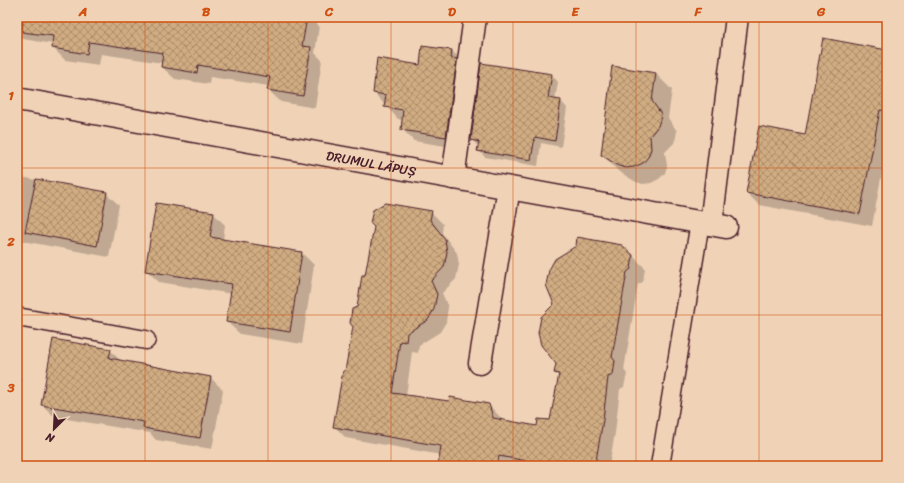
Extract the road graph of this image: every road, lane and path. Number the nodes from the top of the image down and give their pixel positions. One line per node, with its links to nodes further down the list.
1 (475, 17): 4 (street)
2 (737, 17): 6 (street)
3 (17, 99): 4 (street, DRUMUL LĂPUȘ)
4 (453, 178): 5 (street, DRUMUL LĂPUȘ)
5 (509, 188): 6 (street, DRUMUL LĂPUȘ); 9 (street)
6 (712, 224): 10 (lane)
7 (17, 318): 8 (lane)
8 (146, 340)
9 (480, 363)
10 (660, 466)

